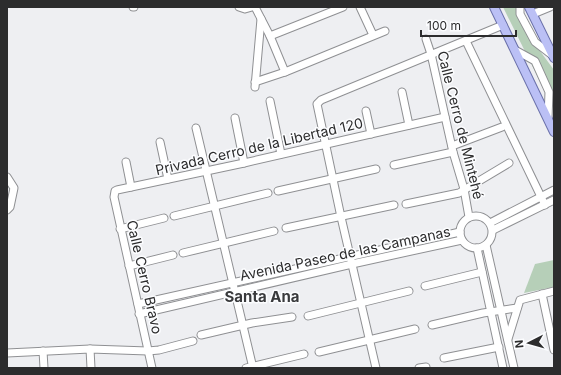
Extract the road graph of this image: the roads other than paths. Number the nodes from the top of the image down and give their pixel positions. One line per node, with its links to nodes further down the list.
1 (239, 7): 2 (street)
2 (252, 7)
3 (255, 7): 10 (street)
4 (343, 7): 14 (street)
5 (360, 7): 13 (street)
6 (494, 7): 11 (main road)
7 (520, 7): 20 (street)
8 (550, 7): 9 (street)
9 (531, 11): 17 (main road)
10 (261, 19): 14 (street); 21 (street)
11 (503, 26): 16 (street); 18 (main road)
12 (385, 31): 13 (street)
13 (373, 35): 21 (street)
14 (270, 36): 21 (street)
15 (426, 39): 19 (street, Calle Cerro de Mintehé)
16 (466, 41): 19 (street); 52 (street)
17 (551, 46): 20 (main road)
18 (515, 50): 27 (main road); 27 (street)
19 (431, 54): 25 (street, Calle Cerro de Mintehé); 34 (street)
20 (553, 57)
21 (285, 72)
22 (402, 92): 28 (street)
23 (270, 101): 36 (street)
24 (366, 111): 32 (street)
25 (445, 117): 28 (street, Privada Cerro de la Libertad 120); 35 (street, Calle Cerro de Mintehé)
26 (235, 118): 38 (street)
27 (548, 120): 31 (main road)
28 (409, 125): 32 (street, Privada Cerro de la Libertad 120)
29 (502, 127): 35 (street)
30 (196, 128): 42 (street)
31 (554, 132)
32 (371, 134): 34 (street, Privada Cerro de la Libertad 120)
33 (160, 142): 44 (street)
34 (326, 144): 36 (street, Privada Cerro de la Libertad 120); 45 (street)
35 (452, 149): 40 (street); 47 (street, Calle Cerro de Mintehé)
36 (281, 154): 38 (street, Privada Cerro de la Libertad 120)
37 (126, 162): 46 (street)
38 (244, 163): 42 (street, Privada Cerro de la Libertad 120)
39 (508, 163): 47 (street)
40 (394, 165)
41 (376, 169): 45 (street)
42 (206, 172): 44 (street, Privada Cerro de la Libertad 120); 57 (street)
43 (7, 177): 58 (street)
44 (168, 179): 46 (street, Privada Cerro de la Libertad 120)
45 (333, 179): 49 (street); 60 (street)
46 (131, 187): 50 (street, Privada Cerro de la Libertad 120)
47 (464, 189): 54 (street); 61 (street, Calle Cerro de Mintehé)
48 (554, 190): 52 (street)
49 (278, 191)
50 (114, 192): 65 (street, Calle Cerro Bravo)
51 (268, 193): 57 (street)
52 (541, 196): 56 (street); 63 (street)
53 (554, 200): 56 (street)
54 (406, 204)
55 (394, 205): 60 (street)
56 (545, 205): 66 (street)
57 (214, 206): 59 (street); 70 (street)
58 (7, 210)
59 (174, 216)
60 (341, 217): 64 (street); 75 (street)
61 (469, 217): 63 (street); 68 (street)
62 (164, 218): 65 (street)
63 (490, 223): 66 (street)
64 (286, 228)
65 (120, 229): 76 (street, Calle Cerro Bravo)
66 (493, 230): 71 (street)
67 (274, 231): 70 (street)
68 (460, 232): 69 (street); 75 (street, Avenida Paseo de las Campanas)
69 (462, 240): 72 (street); 75 (street, Avenida Paseo de las Campanas)
70 (223, 244): 73 (street); 78 (street)
71 (486, 245): 72 (street); 87 (street)
72 (477, 248): 77 (street)
73 (183, 253)
74 (173, 255): 76 (street)
75 (351, 260): 78 (street, Avenida Paseo de las Campanas); 80 (street, Avenida Paseo de las Campanas); 84 (street)
76 (129, 266): 85 (street, Calle Cerro Bravo)
77 (482, 272): 79 (street); 88 (street)
78 (232, 282): 80 (street); 85 (street, Avenida Paseo de las Campanas)
79 (425, 286)
80 (234, 291): 89 (street, Avenida Paseo de las Campanas); 93 (street)
81 (409, 291): 84 (street)
82 (554, 291): 83 (street)
83 (542, 294): 86 (street); 101 (street)
84 (361, 302): 90 (street); 96 (street)
85 (138, 304): 89 (street, Calle Cerro Bravo)
86 (517, 308): 87 (street); 97 (street)
87 (501, 310): 88 (street); 97 (street)
88 (491, 312): 92 (street); 99 (street)
89 (139, 314): 103 (street, Calle Cerro Bravo)
90 (308, 316)
91 (292, 317): 93 (street)
92 (432, 325)
93 (242, 326): 95 (street); 111 (street)
94 (415, 329): 96 (street)
95 (201, 335)
96 (370, 340): 104 (street); 112 (street)
97 (507, 340): 114 (street)
98 (193, 341): 103 (street)
99 (498, 348): 107 (street); 113 (street)
100 (90, 349): 102 (street); 103 (street); 109 (street)
101 (554, 350)
102 (43, 351): 105 (street); 108 (street)
103 (148, 351): 110 (street, Calle Cerro Bravo)
104 (319, 352)
105 (7, 353)
106 (304, 354): 111 (street)
107 (444, 358)
108 (44, 368)
109 (91, 368)
110 (152, 368)
111 (250, 368)
112 (376, 368)
113 (503, 368)
114 (514, 368)

